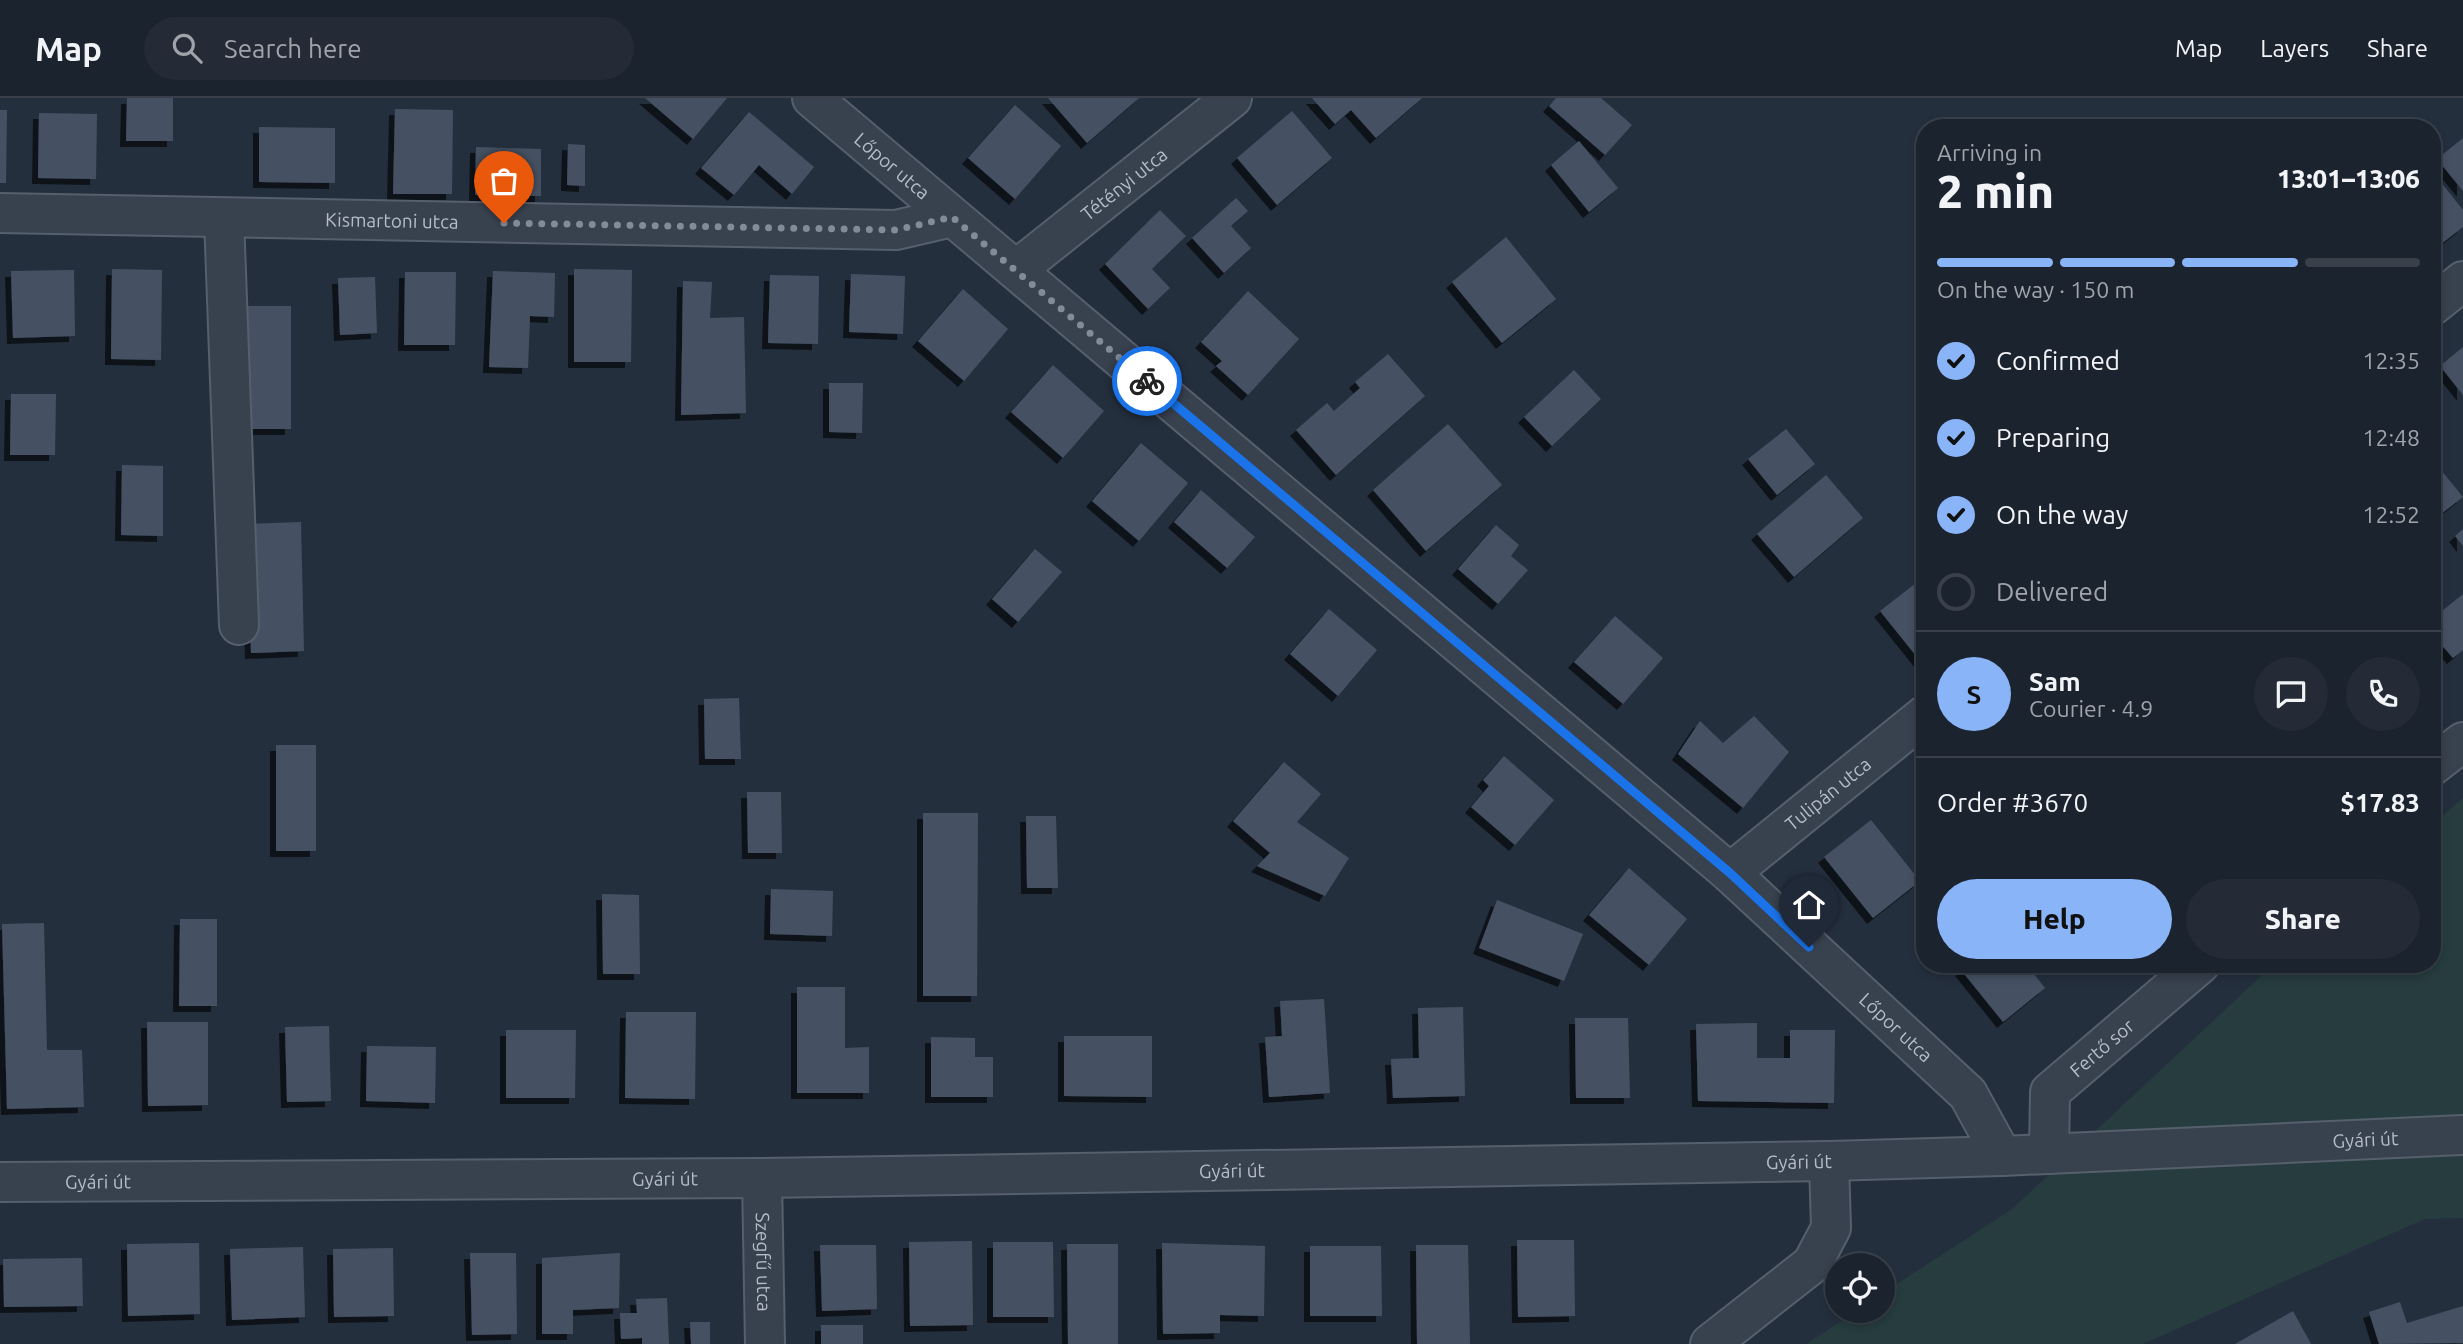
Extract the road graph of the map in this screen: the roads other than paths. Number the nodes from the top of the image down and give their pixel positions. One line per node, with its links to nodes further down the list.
1 (812, 98): 4 (street, Lőpor utca)
2 (1232, 98): 6 (street, Tétényi utca)
3 (0, 213): 5 (street, Kismartoni utca)
4 (952, 217): 5 (street, Kismartoni utca); 6 (street, Lőpor utca)
5 (224, 218): 9 (street)
6 (1016, 270): 13 (street, Lőpor utca)
7 (2463, 281): 8 (street)
8 (2441, 299)
9 (239, 625)
10 (1916, 722): 13 (street, Tulipán utca)
11 (2463, 742): 12 (street)
12 (2441, 759)
13 (1730, 873): 17 (street, Lőpor utca)
14 (2189, 973): 16 (street, Fertő sor)
15 (2463, 1135): 16 (street, Gyári út)
16 (2049, 1154): 17 (street, Gyári út)
17 (2003, 1156): 18 (street, Gyári út)
18 (1829, 1161): 19 (street, Gyári út); 22 (street)
19 (762, 1178): 20 (street, Gyári út); 21 (street, Szegfű utca)
20 (0, 1182)
21 (765, 1344)
22 (1710, 1344)

